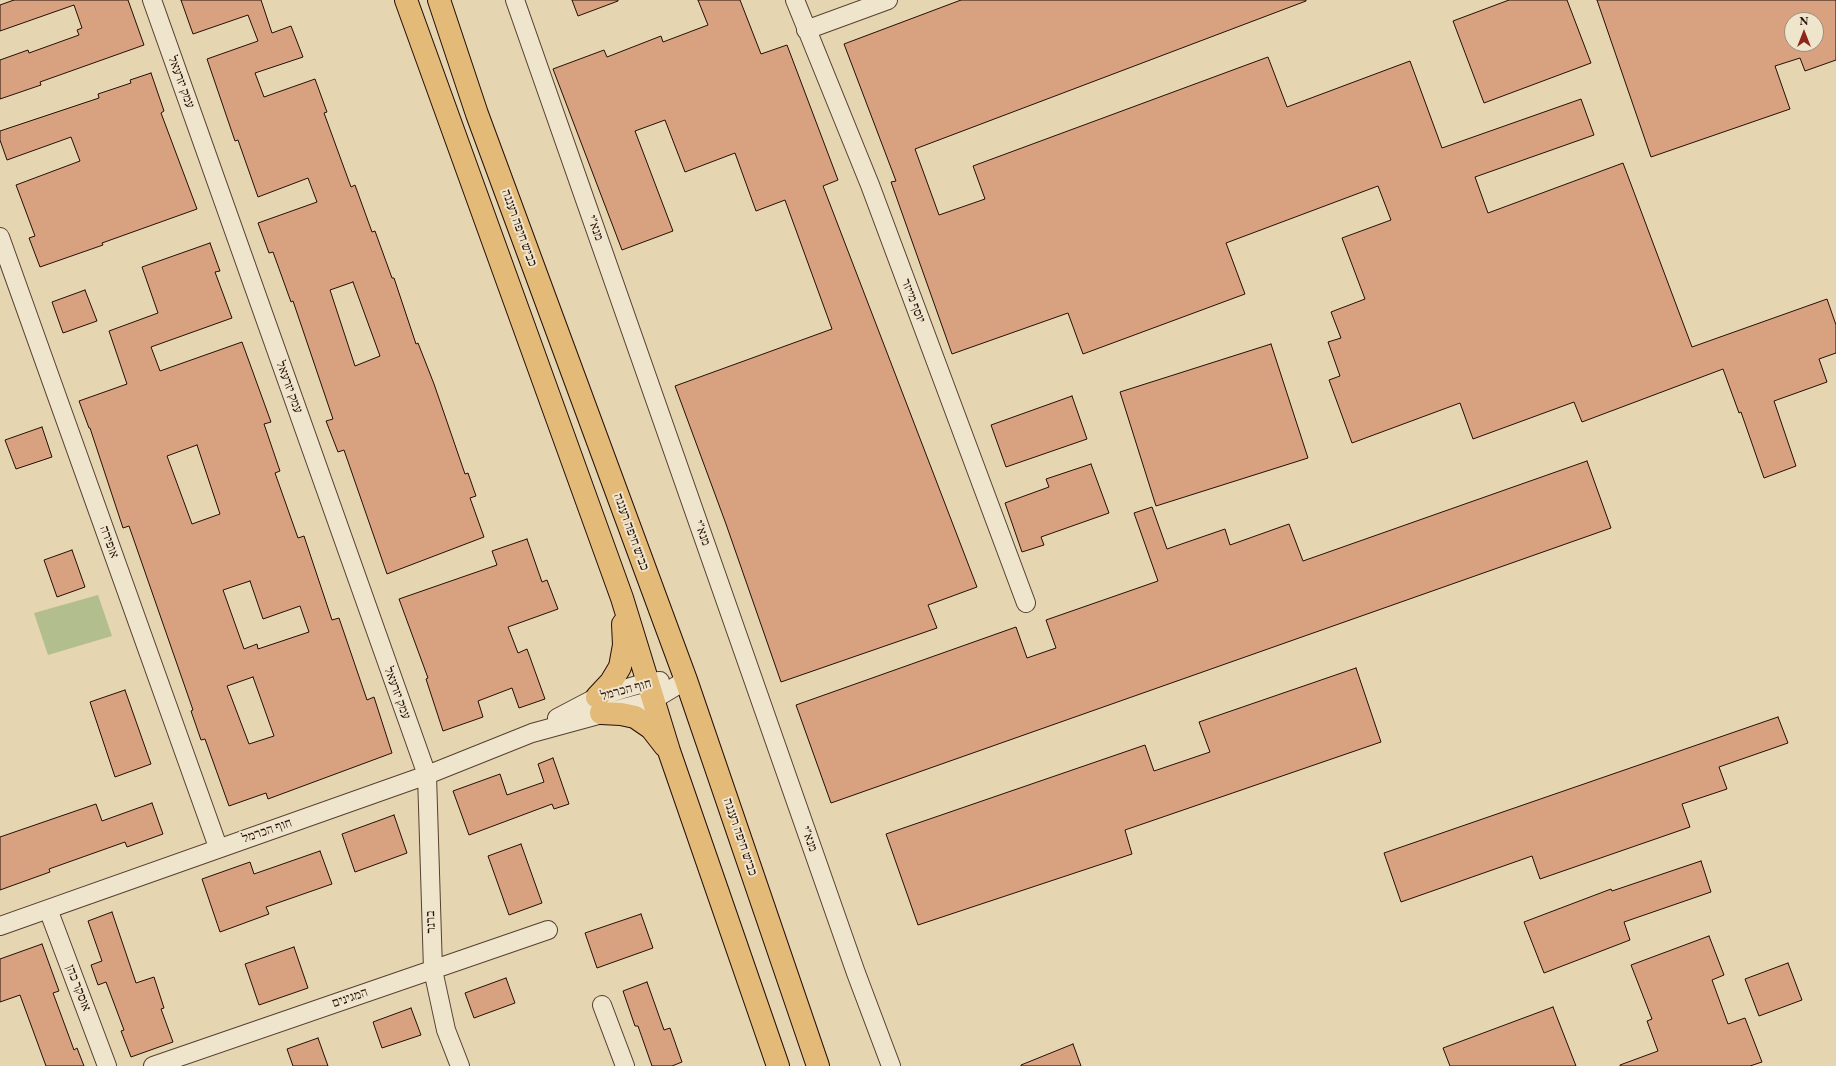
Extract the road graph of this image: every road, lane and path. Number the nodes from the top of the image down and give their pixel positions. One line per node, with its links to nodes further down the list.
1 (152, 0): 15 (street, עמק יזרעאל)
2 (406, 0): 9 (highway)
3 (439, 0): 11 (highway, כביש חיפה רעננה)
4 (515, 0): 28 (street, מנא"י)
5 (795, 0): 7 (street, יוסף מייזר)
6 (888, 0): 7 (street)
7 (806, 30): 10 (street, יוסף מייזר)
8 (0, 237): 16 (street, אופירה)
9 (622, 598): 12 (highway); 13 (highway)
10 (1026, 603)
11 (686, 680): 12 (street, חוף הכרמל); 27 (highway, כביש חיפה רעננה)
12 (650, 691): 13 (street, חוף הכרמל); 14 (highway)
13 (599, 705): 14 (highway); 15 (street, חוף הכרמל)
14 (670, 751): 26 (highway)
15 (427, 775): 16 (street, חוף הכרמל); 20 (street, ברנר)
16 (218, 847): 17 (street, חוף הכרמל)
17 (48, 909): 18 (street, חוף הכרמל); 22 (street, אוסקר כהן)
18 (0, 926)
19 (548, 930): 20 (street, המגינים)
20 (433, 970): 23 (street, המגינים); 24 (street, ברנר)
21 (602, 1005): 25 (street)
22 (107, 1066)
23 (153, 1066)
24 (460, 1066)
25 (625, 1066)
26 (778, 1066)
27 (818, 1066)
28 (891, 1066)

